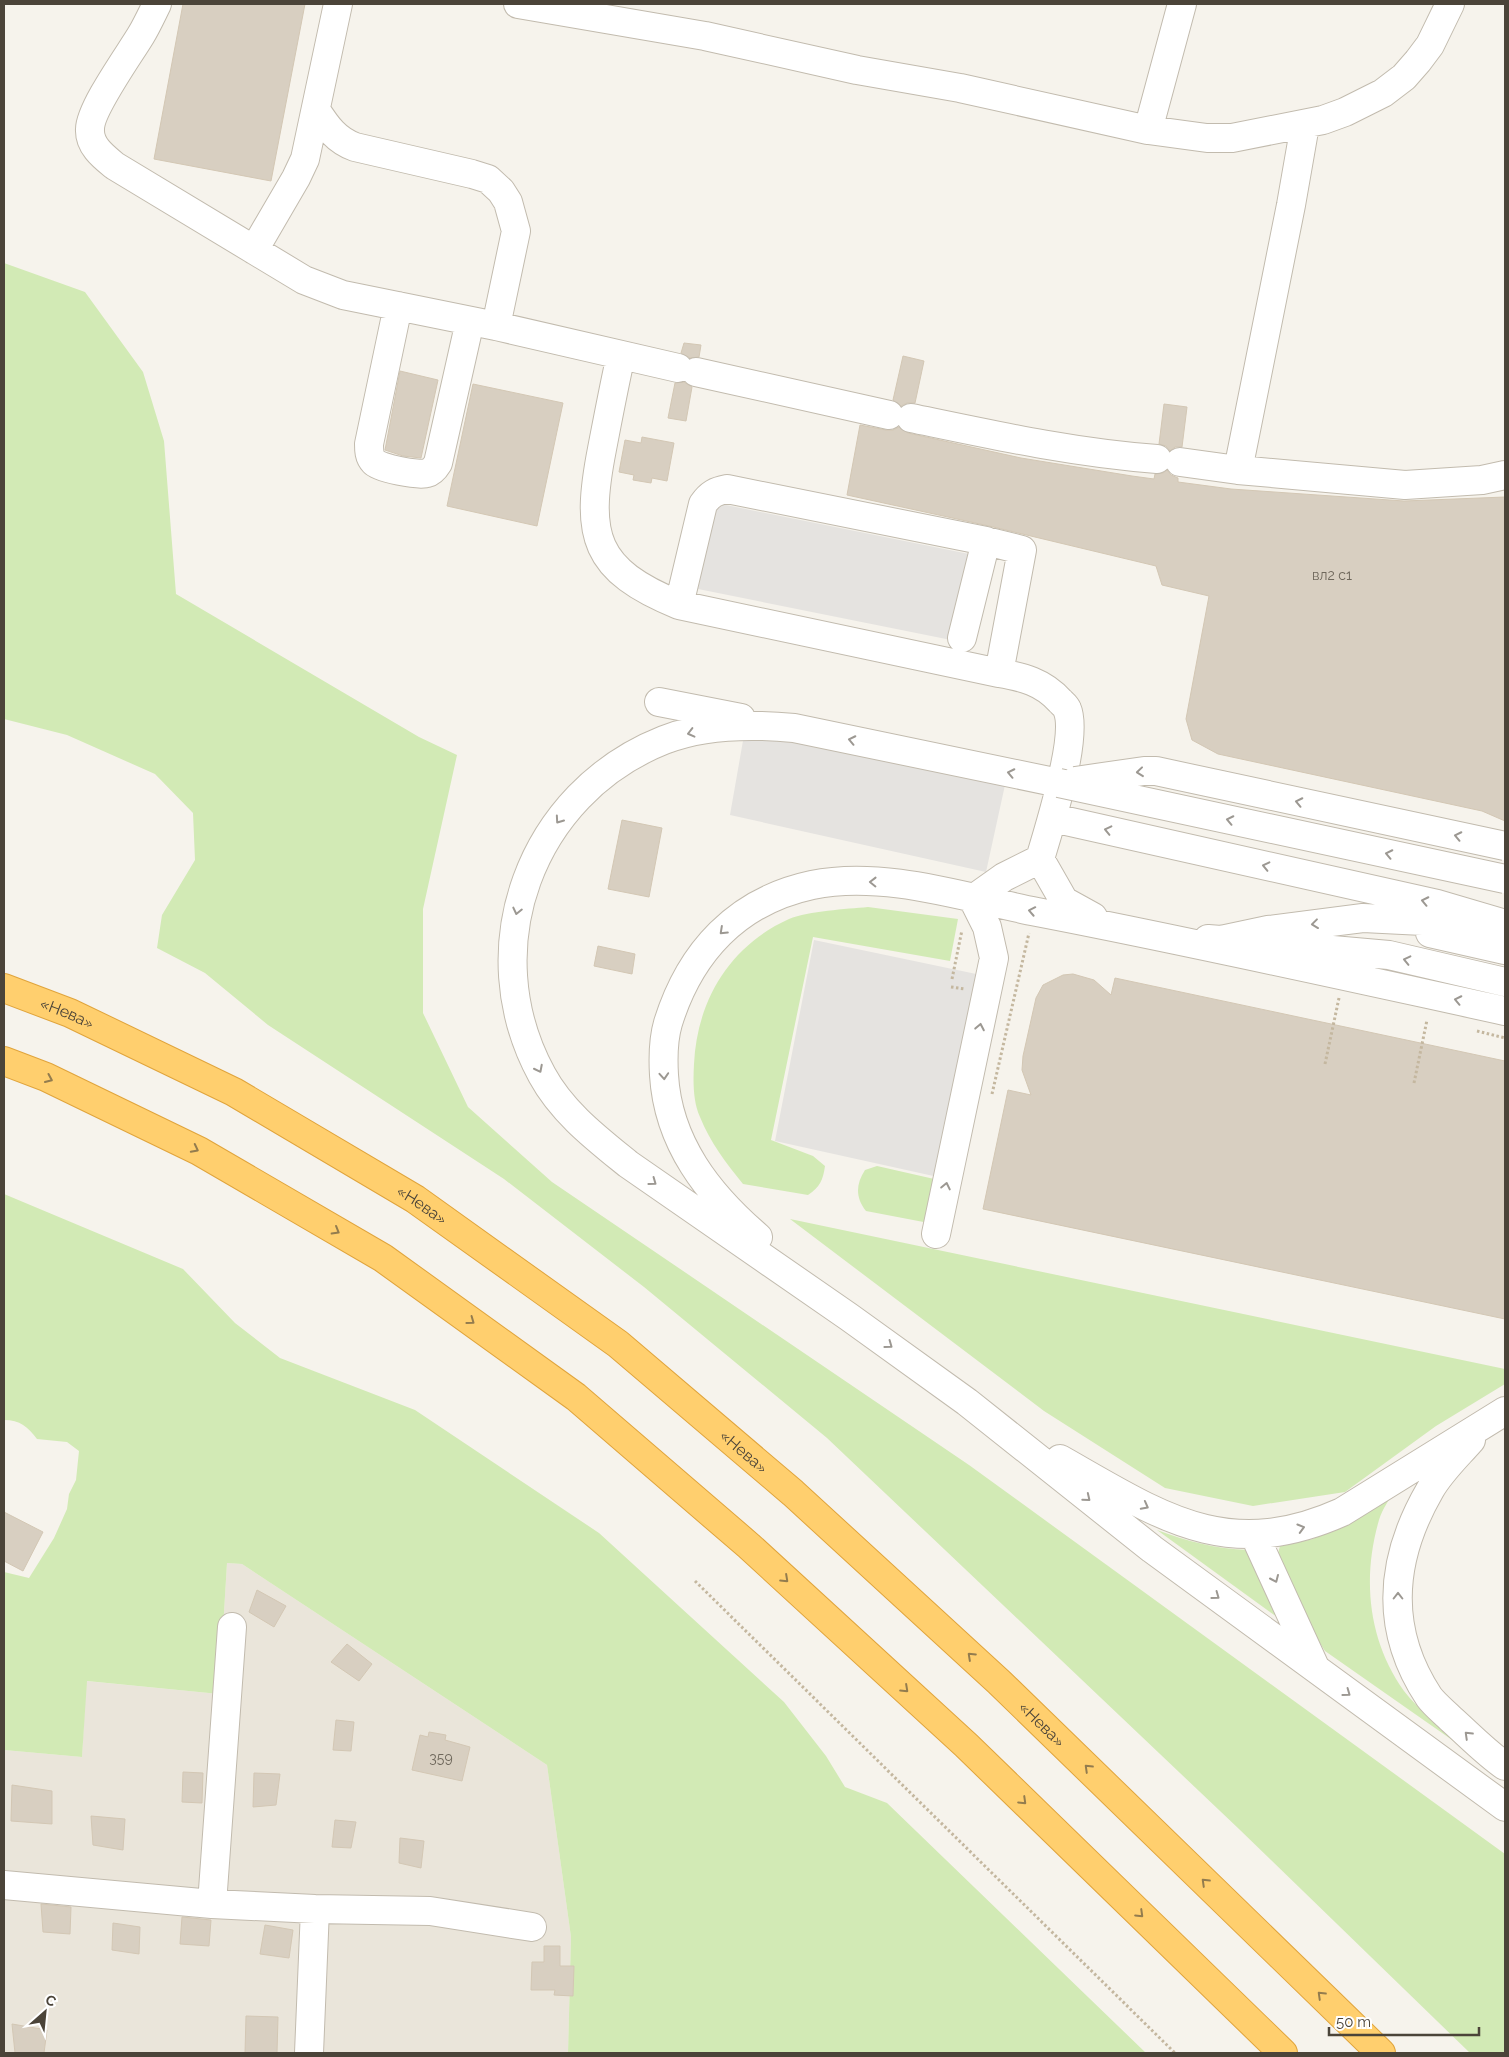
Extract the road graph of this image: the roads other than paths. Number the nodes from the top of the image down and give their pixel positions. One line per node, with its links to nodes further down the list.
1 (157, 4): 10 (street)
2 (338, 4): 7 (street)
3 (518, 4): 6 (street)
4 (1182, 4): 9 (street)
5 (1450, 4): 8 (street)
6 (651, 15): 9 (street)
7 (316, 110): 10 (street); 12 (street)
8 (1306, 125): 9 (street); 14 (street)
9 (1148, 130)
10 (254, 250): 11 (street)
11 (398, 306): 12 (street); 12 (street)
12 (483, 324): 13 (street)
13 (621, 355): 14 (street); 17 (street)
14 (1238, 470): 15 (street)
15 (1505, 475)
16 (986, 541): 17 (street); 18 (street); 19 (street)
17 (679, 605): 19 (street)
18 (962, 638)
19 (999, 673): 23 (street)
20 (660, 702): 21 (street)
21 (794, 728): 22 (street, one-way to 21); 38 (street, one-way to 38)
22 (1059, 783): 24 (street, one-way to 22, bridge); 26 (street, one-way to 22, bridge)
23 (1052, 818): 25 (street); 29 (street, one-way to 23)
24 (1505, 846)
25 (1040, 859): 27 (street); 30 (street)
26 (1505, 879)
27 (973, 899): 30 (street, one-way to 27); 37 (street, one-way to 27); 38 (street, one-way to 38)
28 (1363, 918): 29 (street); 30 (street, one-way to 30); 31 (street)
29 (1505, 924)
30 (1120, 928): 32 (street)
31 (1505, 950)
32 (1239, 954): 33 (street, one-way to 32); 35 (street, one-way to 32)
33 (1505, 982)
34 (4, 988): 52 (highway, «Нева», one-way to 34)
35 (1505, 1011)
36 (4, 1061): 51 (highway, one-way to 51)
37 (936, 1234)
38 (849, 1317): 39 (street, one-way to 39)
39 (967, 1402): 41 (street, one-way to 41); 43 (street, one-way to 43)
40 (1495, 1417): 41 (street, one-way to 40); 44 (street, one-way to 40)
41 (1254, 1534): 43 (street, one-way to 43)
42 (232, 1627): 47 (street)
43 (1316, 1670): 45 (street, one-way to 45)
44 (1505, 1766)
45 (1505, 1807)
46 (4, 1885): 47 (street)
47 (212, 1904): 48 (street)
48 (315, 1909): 49 (street); 50 (street)
49 (532, 1927)
50 (309, 2053)
51 (1283, 2053)
52 (1381, 2053)

